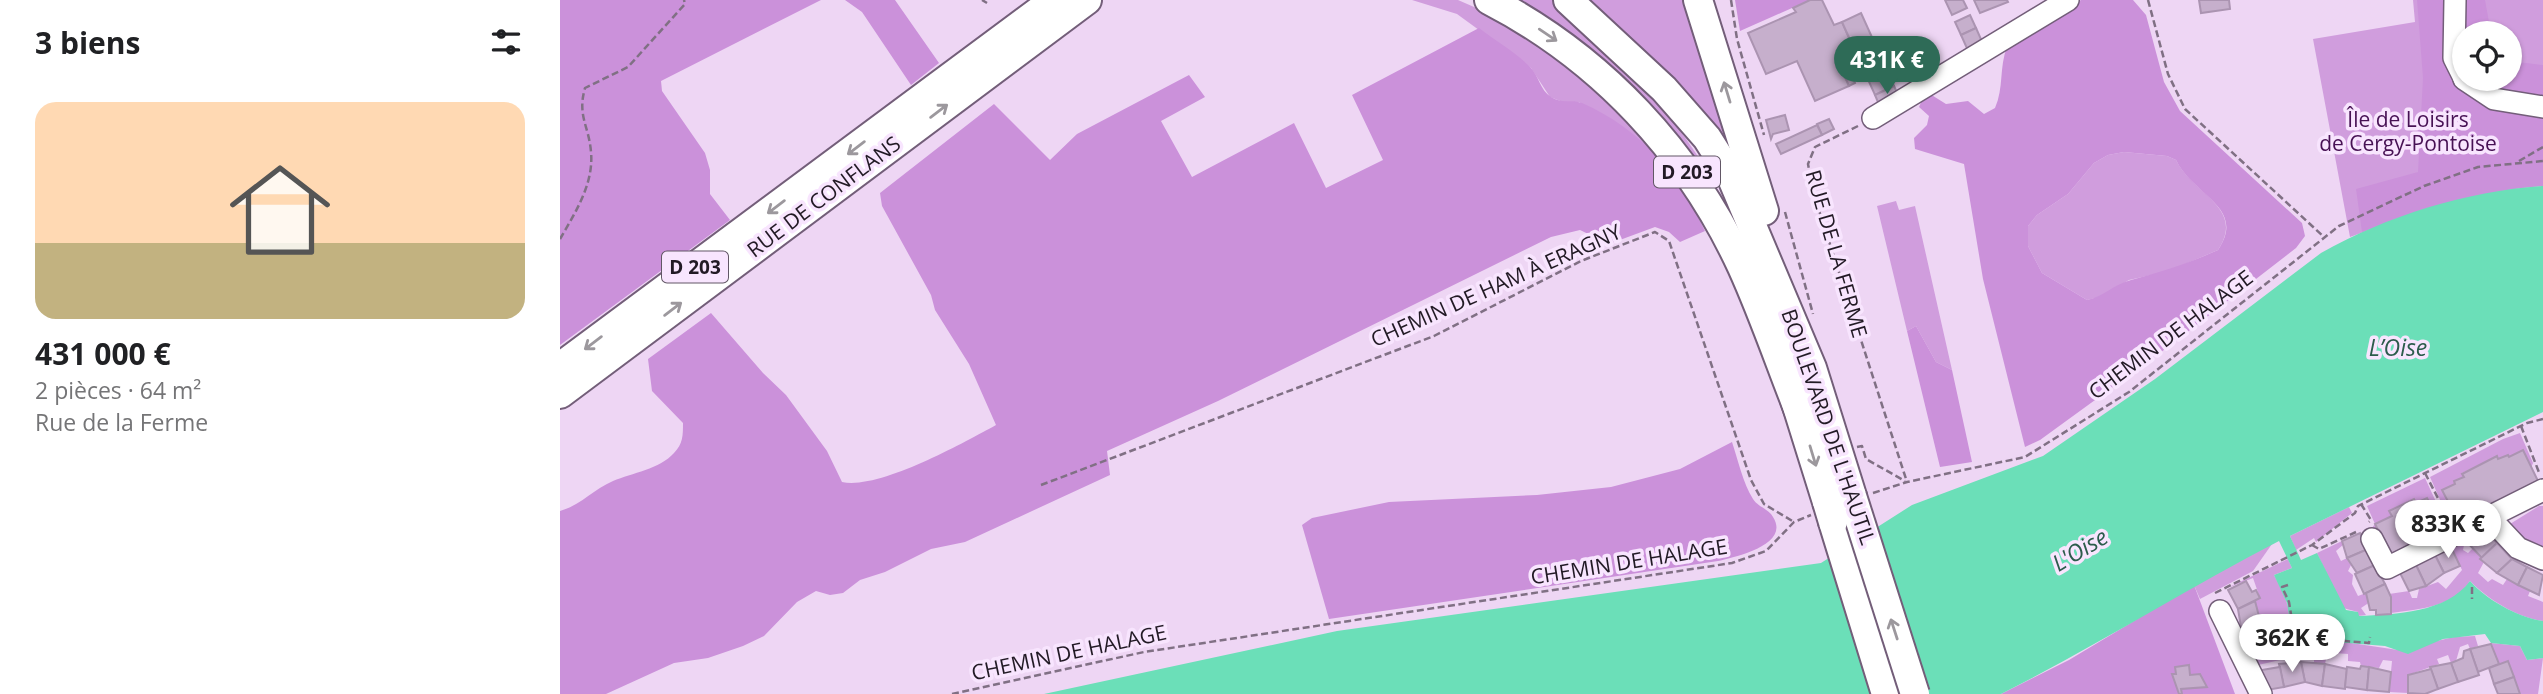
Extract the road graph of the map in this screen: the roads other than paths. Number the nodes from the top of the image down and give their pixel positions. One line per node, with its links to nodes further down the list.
1 (1031, 0): 12 (main road)
2 (1054, 0): 12 (main road, D 203)
3 (1087, 0): 11 (main road)
4 (1110, 0): 11 (main road, D 203)
5 (1489, 0): 20 (main road, D 203, one-way to 20)
6 (1568, 0): 14 (main road, BOULEVARD DE L'HAUTIL)
7 (1699, 0): 18 (main road, D 203, one-way to 7)
8 (2068, 0): 16 (street)
9 (2455, 0): 10 (street)
10 (2455, 21)
11 (1020, 51): 19 (main road, RUE DE CONFLANS / D 203, one-way to 11)
12 (950, 78): 17 (main road, RUE DE CONFLANS / D 203, one-way to 17)
13 (2483, 91): 15 (street)
14 (1673, 100): 18 (main road, BOULEVARD DE L'HAUTIL); 20 (main road, BOULEVARD DE L'HAUTIL)
15 (2543, 107)
16 (1873, 118)
17 (560, 367)
18 (1812, 368): 22 (main road, BOULEVARD DE L'HAUTIL / D 203)
19 (560, 394)
20 (1799, 411): 22 (main road, BOULEVARD DE L'HAUTIL / D 203, one-way to 22)
21 (2543, 490): 23 (street)
22 (1840, 502): 27 (main road, BOULEVARD DE L'HAUTIL / D 203, bridge); 28 (main road, BOULEVARD DE L'HAUTIL, one-way to 22, bridge)
23 (2488, 516): 24 (street); 25 (street)
24 (2372, 539)
25 (2543, 559)
26 (2220, 611): 29 (street)
27 (1886, 694)
28 (1915, 694)
29 (2260, 694)

